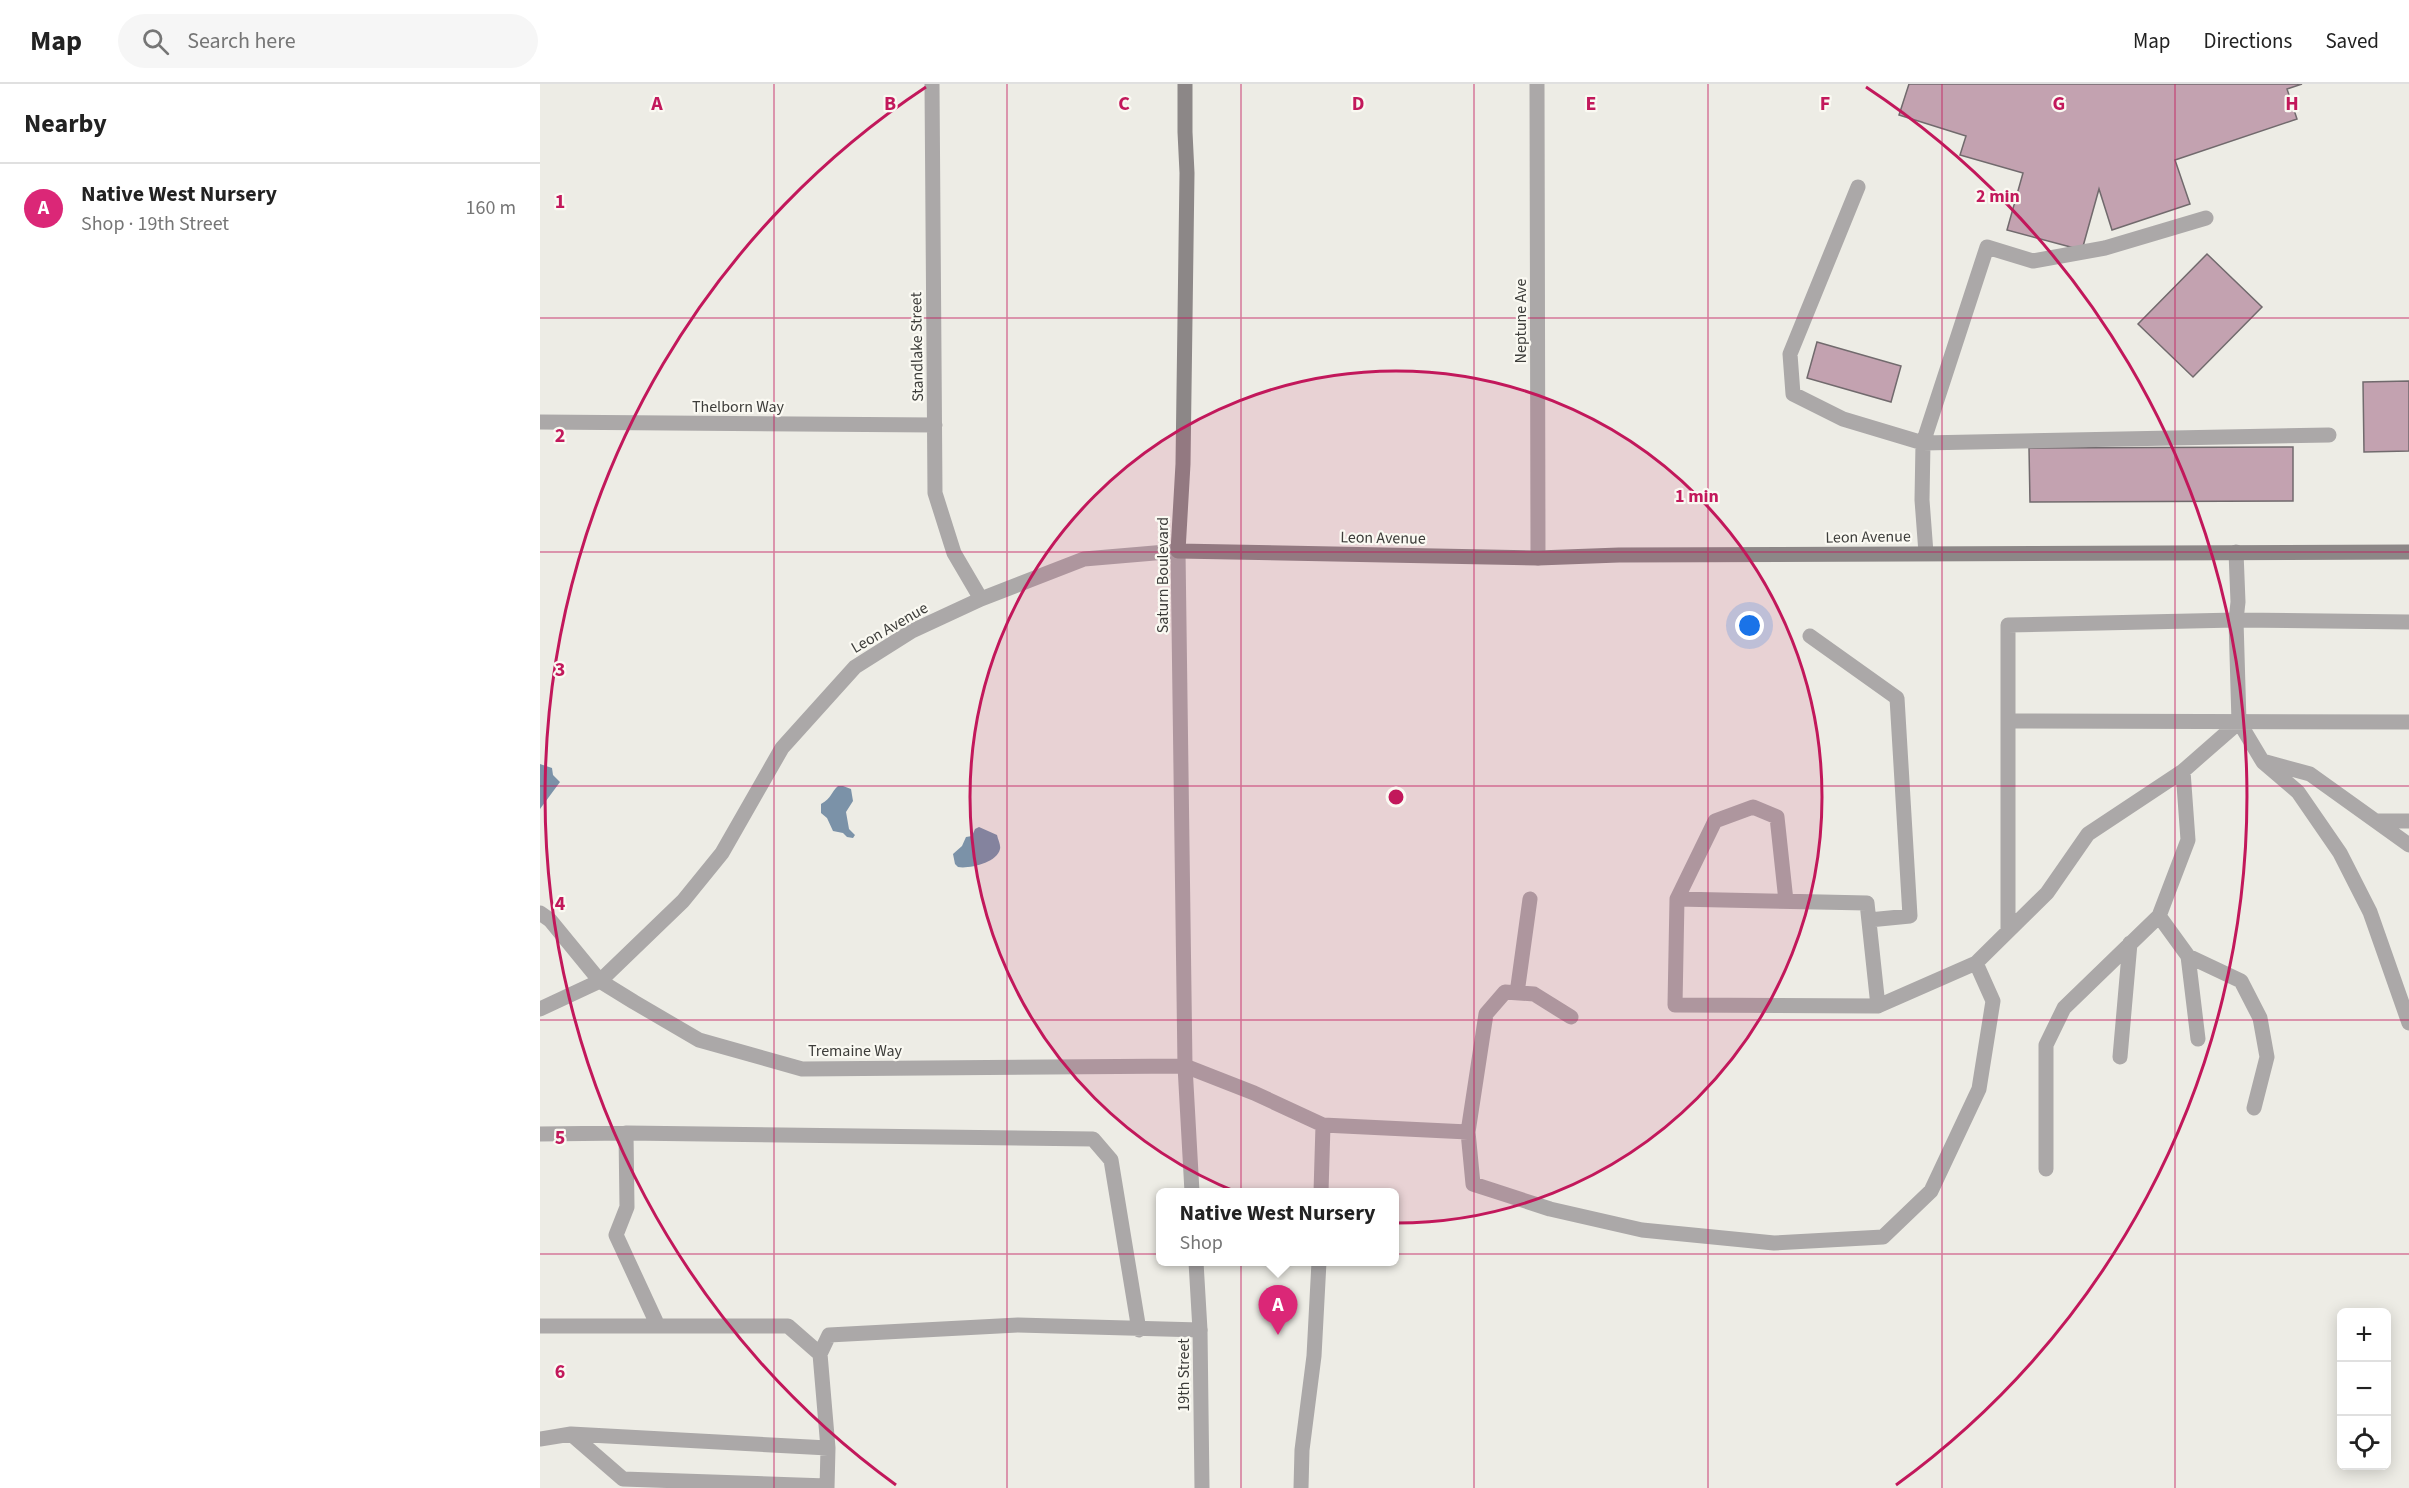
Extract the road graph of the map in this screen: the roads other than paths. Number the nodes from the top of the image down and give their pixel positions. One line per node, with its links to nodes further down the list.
1 (932, 84): 7 (street, Standlake Street)
2 (1185, 84): 10 (street, Saturn Boulevard)
3 (1537, 84): 14 (street, Neptune Ave)
4 (1857, 187): 9 (street)
5 (2206, 218): 9 (street)
6 (540, 422): 7 (street, Thelborn Way)
7 (935, 425): 15 (street, Standlake Street)
8 (2329, 435): 9 (street)
9 (1923, 443): 13 (street)
10 (1178, 551): 14 (street, Leon Avenue); 15 (street, Leon Avenue); 45 (street, Saturn Boulevard)
11 (2236, 552): 12 (street, Leon Avenue); 13 (street, Leon Avenue); 16 (street)
12 (2409, 552)
13 (1926, 553): 14 (street, Leon Avenue)
14 (1538, 558)
15 (981, 599): 37 (street, Leon Avenue)
16 (2236, 620): 17 (street); 19 (street); 20 (street)
17 (2409, 621)
18 (1810, 636): 32 (street)
19 (2008, 721): 20 (street); 33 (street)
20 (2239, 722): 21 (street); 22 (street); 23 (street)
21 (2409, 722)
22 (2263, 762): 24 (street); 42 (street)
23 (2183, 771): 31 (street); 33 (street)
24 (2376, 821): 25 (street); 26 (street)
25 (2409, 821)
26 (2409, 845)
27 (1530, 899): 38 (street)
28 (1677, 899): 29 (street); 29 (street); 39 (street)
29 (1786, 901): 32 (street)
30 (540, 913): 37 (street, Tremaine Way)
31 (2159, 916): 34 (street); 35 (street)
32 (1869, 920): 39 (street)
33 (2008, 931): 36 (street)
34 (2130, 943): 44 (street); 51 (street)
35 (2188, 956): 43 (street); 46 (street)
36 (1976, 963): 39 (street); 48 (street)
37 (600, 981): 40 (street, Leon Avenue); 45 (street, Tremaine Way)
38 (1517, 993): 41 (street); 48 (street)
39 (1878, 1006)
40 (540, 1009)
41 (1571, 1017)
42 (2409, 1023)
43 (2198, 1039)
44 (2120, 1057)
45 (1185, 1066): 47 (street); 52 (street)
46 (2254, 1108)
47 (1323, 1125): 48 (street); 53 (street)
48 (1468, 1132)
49 (626, 1133): 50 (street); 57 (street); 58 (street)
50 (540, 1134)
51 (2046, 1169)
52 (1192, 1188)
53 (1321, 1188)
54 (1196, 1266): 59 (street, 19th Street)
55 (1319, 1266): 66 (street)
56 (540, 1326): 57 (street)
57 (658, 1326): 60 (street)
58 (1139, 1330): 59 (street); 60 (street)
59 (1200, 1330): 65 (street, 19th Street)
60 (820, 1354): 63 (street)
61 (571, 1434): 62 (street); 63 (street); 64 (street)
62 (540, 1439)
63 (828, 1448): 64 (street)
64 (827, 1487)
65 (1202, 1488)
66 (1300, 1488)

